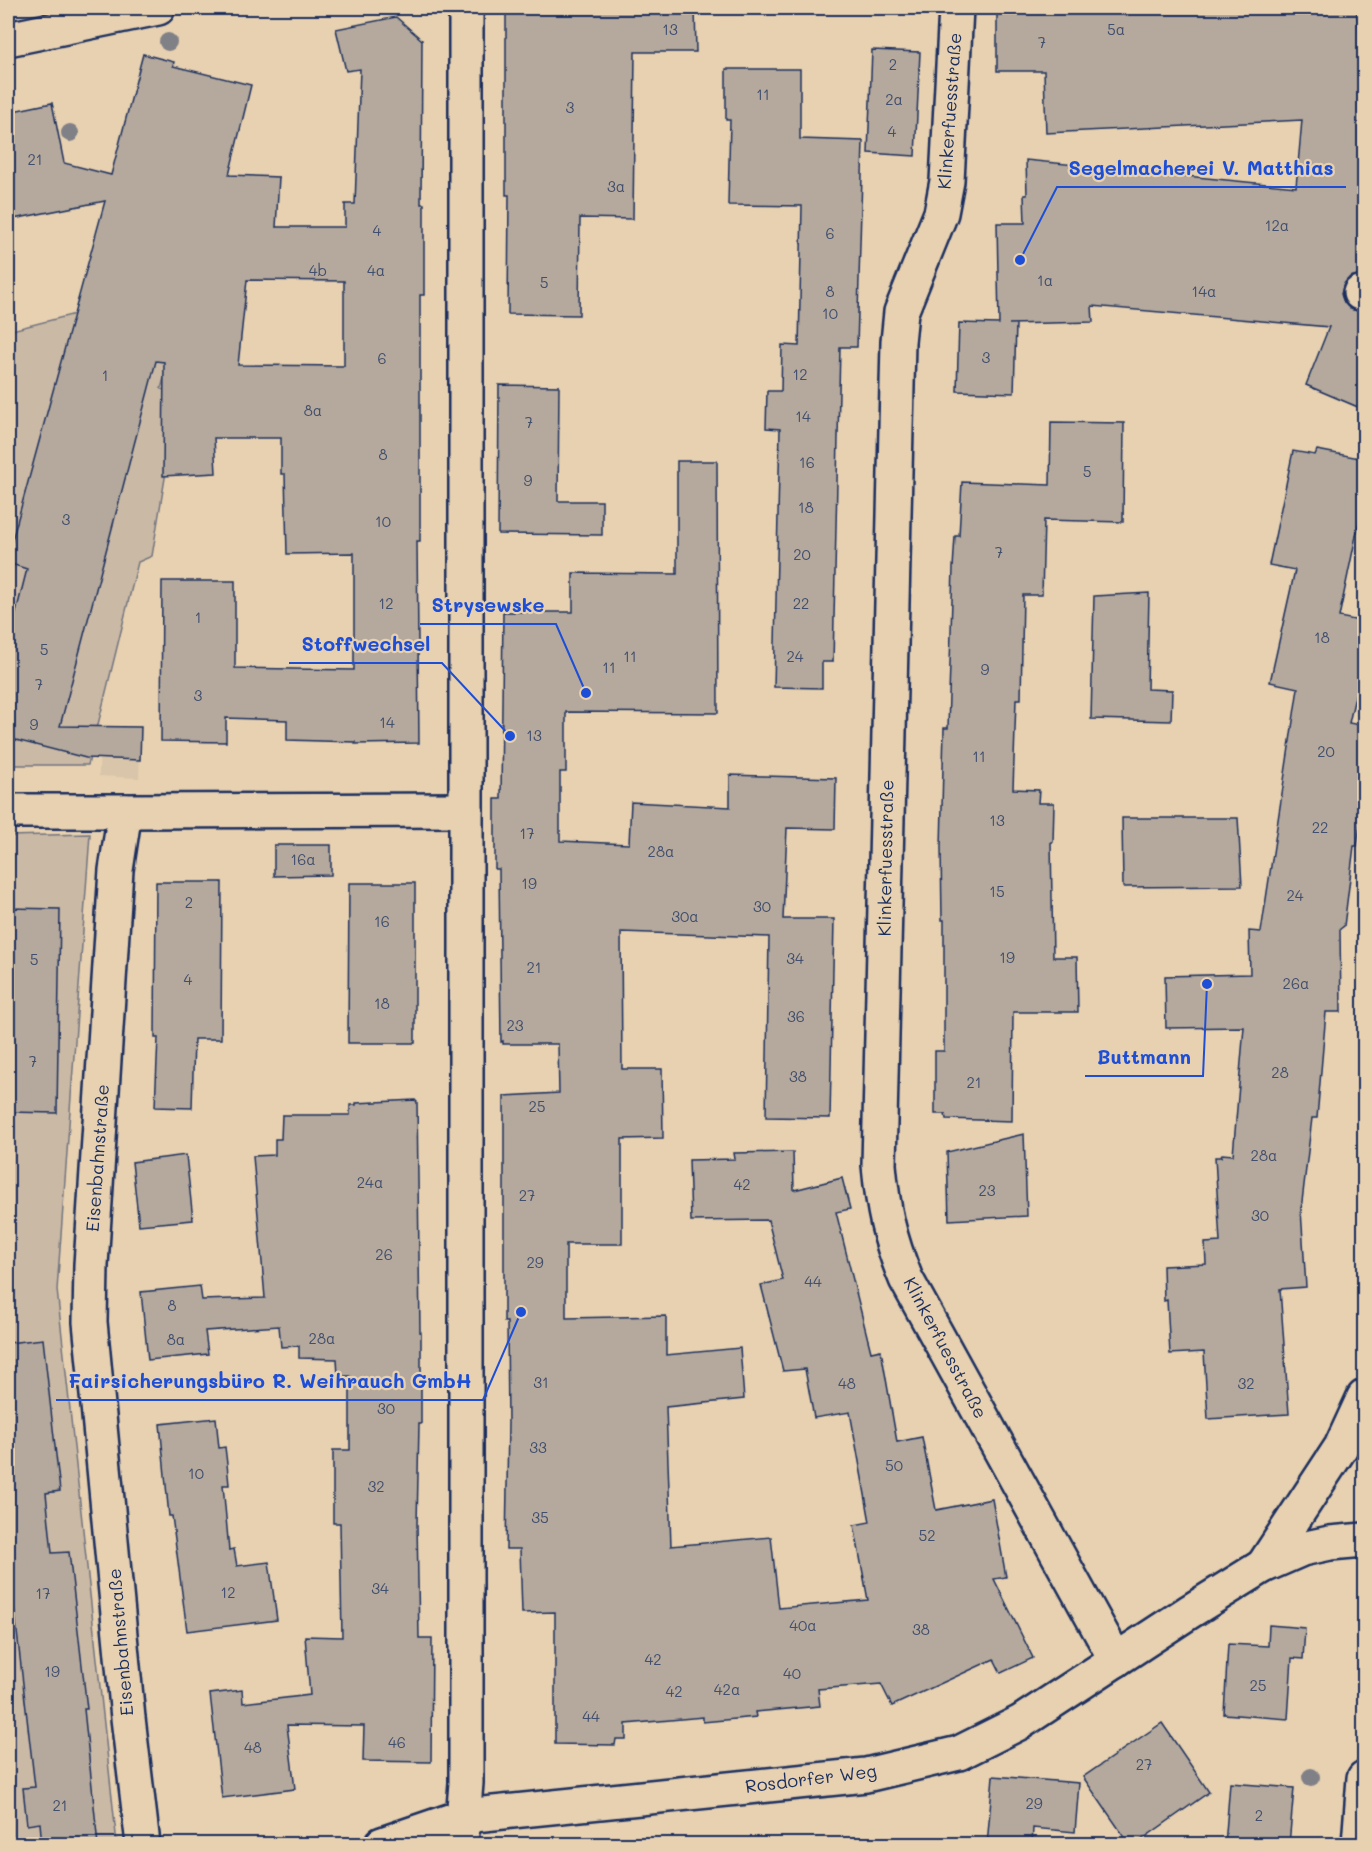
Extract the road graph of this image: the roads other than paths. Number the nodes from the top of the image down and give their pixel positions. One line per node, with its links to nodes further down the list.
1 (159, 8): 5 (street)
2 (466, 8): 7 (street)
3 (956, 8): 13 (street, Klinkerfuesstraße)
4 (8, 16): 5 (street)
5 (98, 21): 6 (street)
6 (8, 39)
7 (466, 810): 9 (street); 15 (street)
8 (8, 811): 9 (street)
9 (125, 811): 16 (street, Eisenbahnstraße)
10 (1365, 1397): 12 (street, Rosdorfer Weg)
11 (1365, 1540): 12 (street, Rosdorfer Weg)
12 (1263, 1566): 13 (street, Rosdorfer Weg)
13 (1116, 1660): 15 (street, Rosdorfer Weg)
14 (1365, 1778): 18 (street)
15 (462, 1830): 17 (street, Rosdorfer Weg)
16 (143, 1845)
17 (382, 1845)
18 (1359, 1845)

